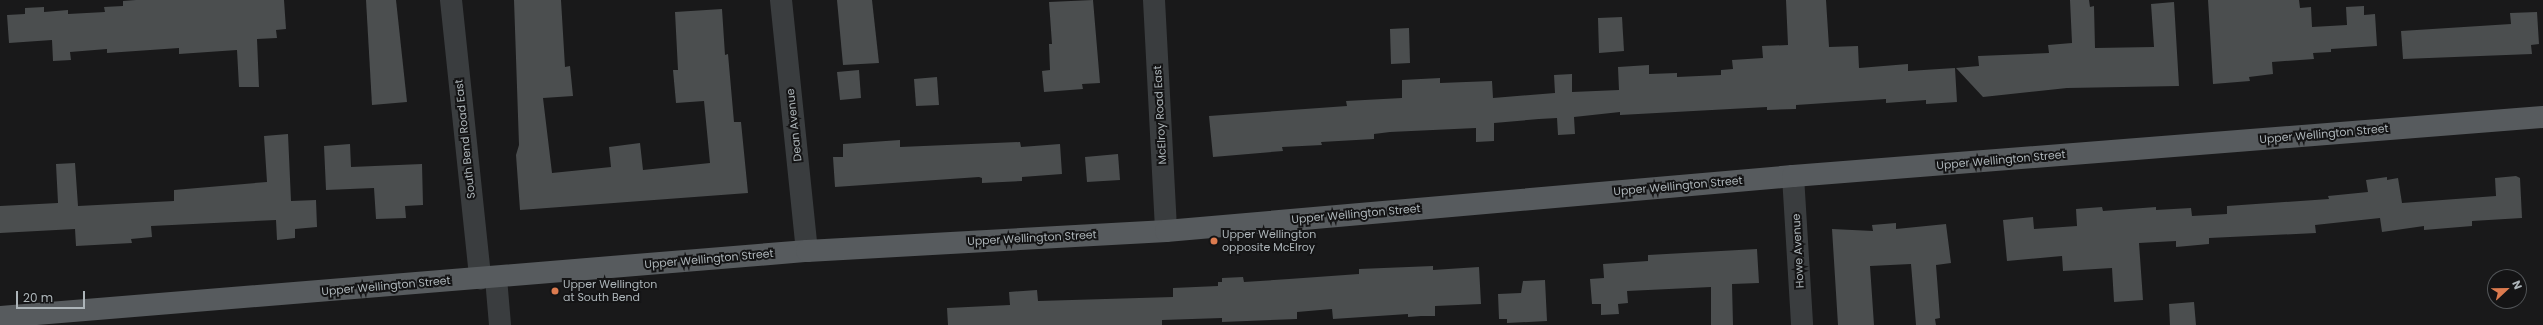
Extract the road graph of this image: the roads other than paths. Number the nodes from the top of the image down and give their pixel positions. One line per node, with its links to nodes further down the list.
1 (451, 0): 8 (street, South Bend Road East)
2 (781, 0): 7 (street, Dean Avenue)
3 (1154, 0): 6 (street, McElroy Road East)
4 (2543, 117): 5 (main road, Upper Wellington Street)
5 (1793, 176): 6 (main road, Upper Wellington Street); 11 (street, Howe Avenue)
6 (1166, 230): 7 (main road, Upper Wellington Street)
7 (807, 251): 8 (main road, Upper Wellington Street)
8 (488, 278): 9 (main road, Upper Wellington Street); 10 (street, South Bend Road East)
9 (0, 316)
10 (500, 325)
11 (1802, 325)

